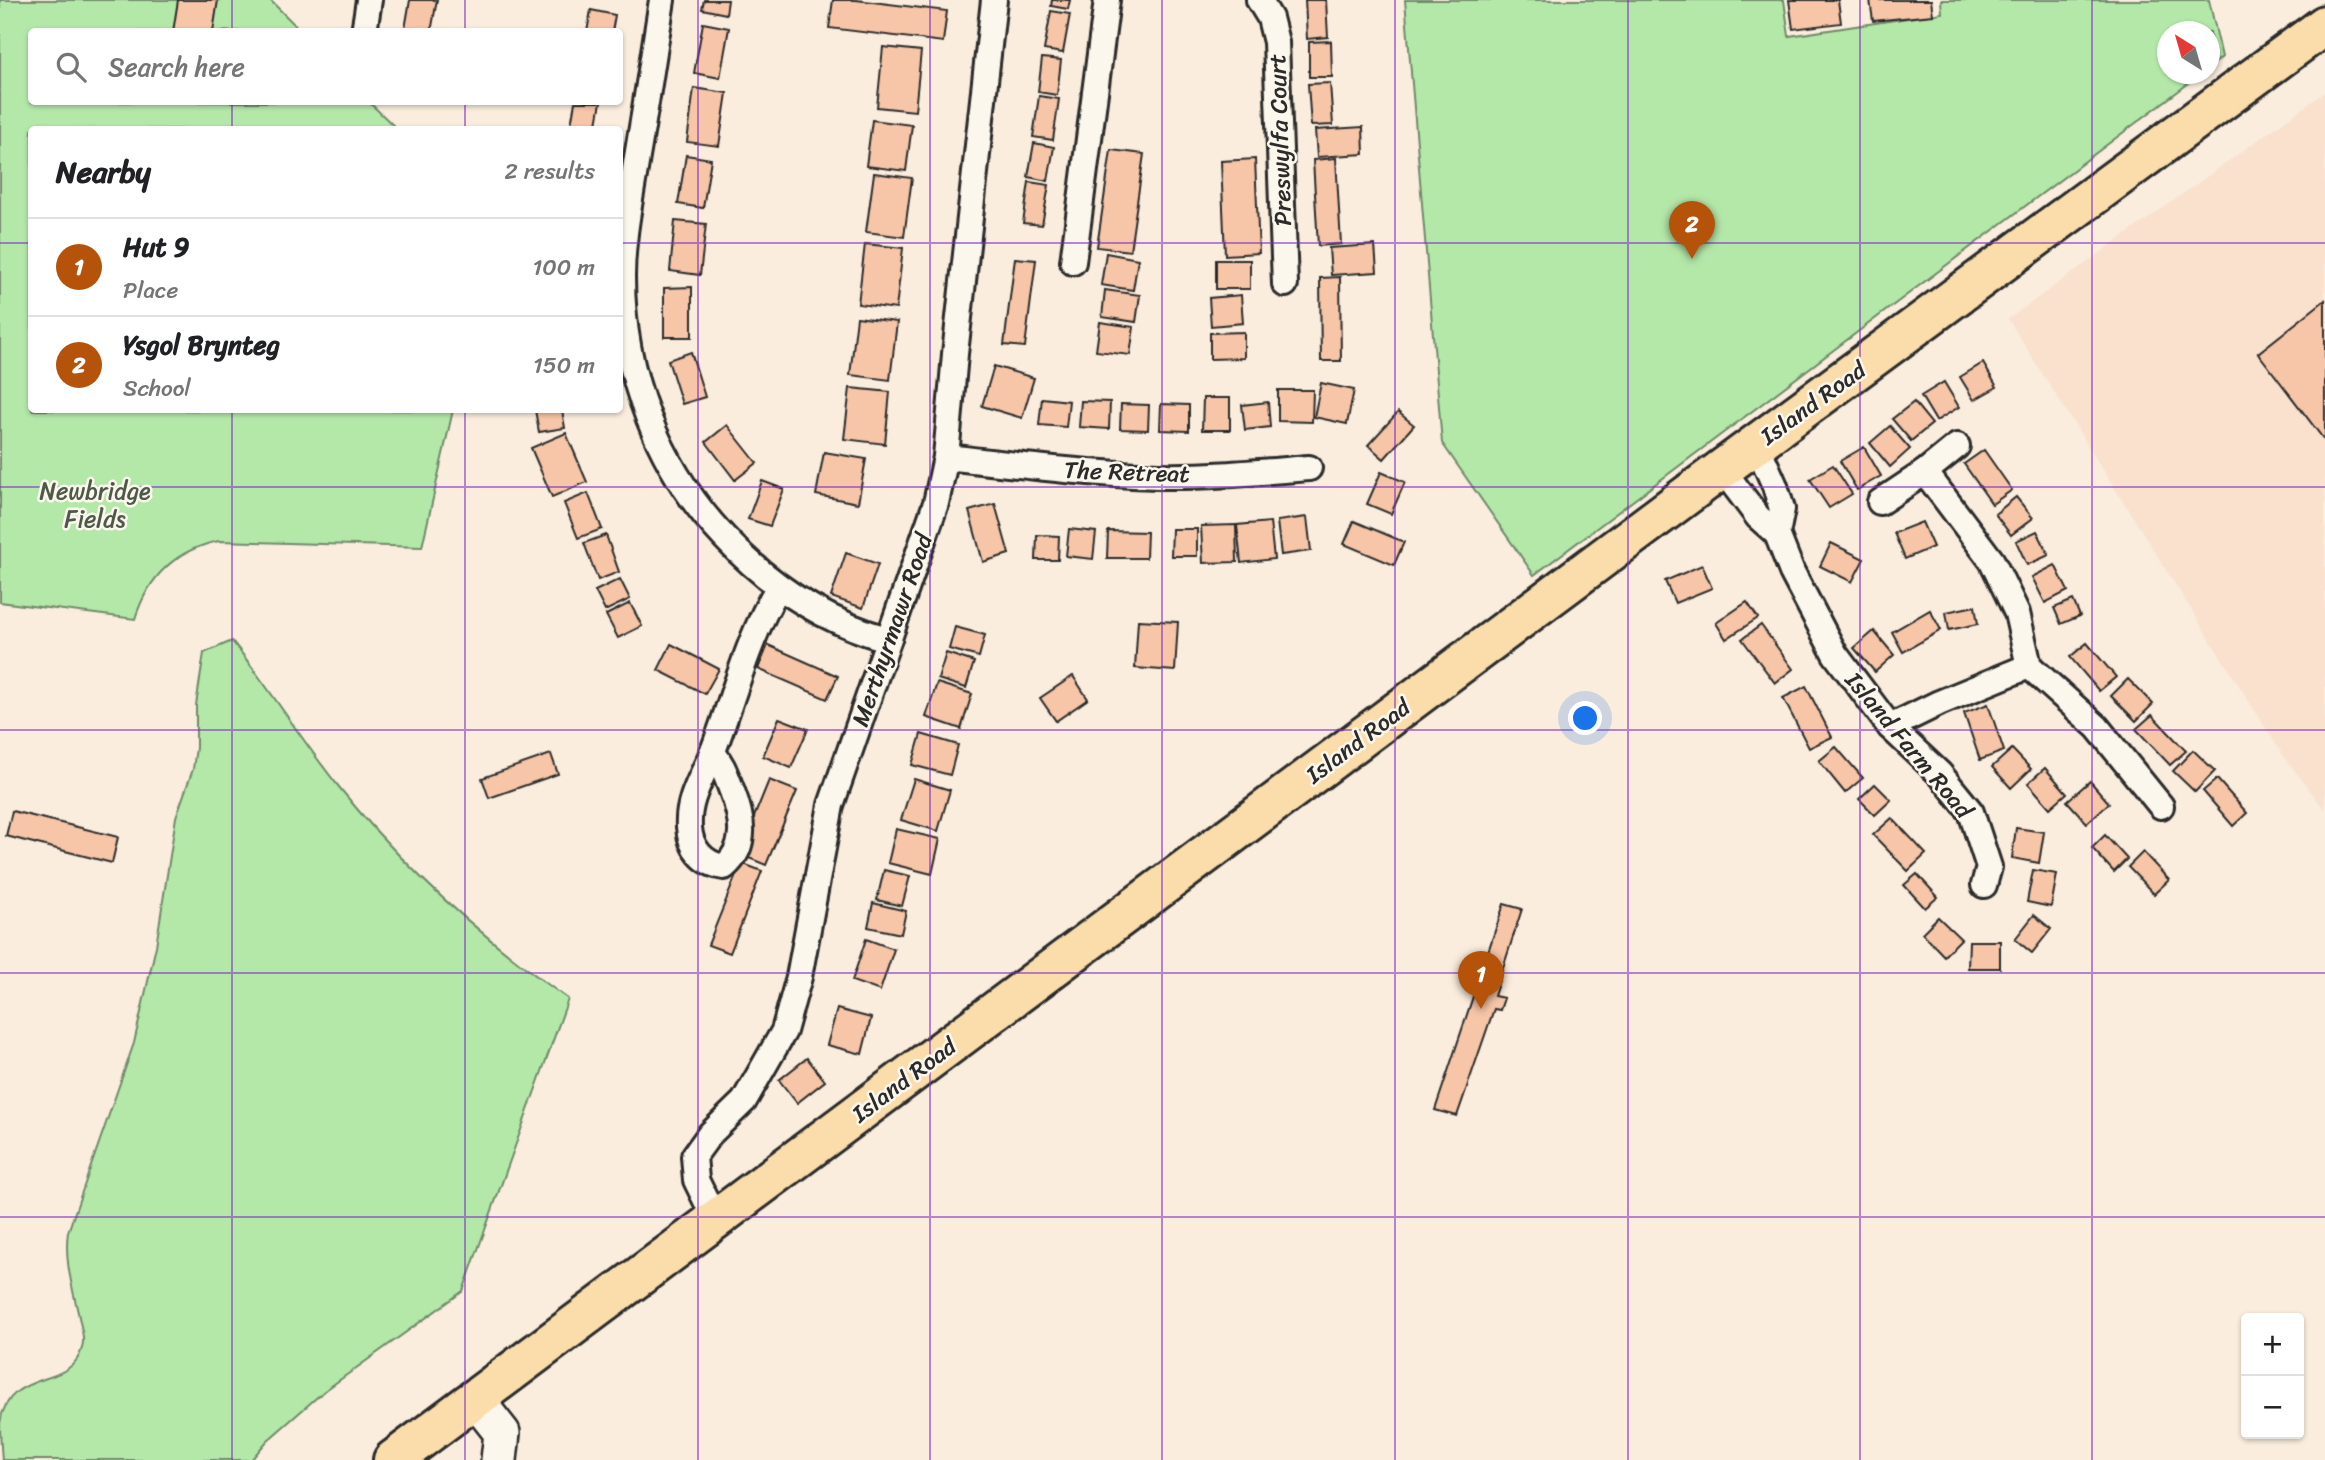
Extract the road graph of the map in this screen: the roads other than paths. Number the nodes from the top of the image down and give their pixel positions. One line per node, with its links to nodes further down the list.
1 (369, 0): 7 (street)
2 (662, 0): 9 (street)
3 (995, 0): 14 (street, Merthyrmawr Road)
4 (1107, 0): 8 (street)
5 (1259, 0): 10 (street, Preswylfa Court)
6 (2325, 24): 12 (main road, Island Road)
7 (365, 28)
8 (1073, 262)
9 (623, 265)
10 (1285, 284)
11 (623, 291): 20 (street)
12 (1756, 445): 16 (main road, Island Road); 19 (street, Island Farm Road)
13 (1956, 446): 17 (street)
14 (946, 457): 15 (street, The Retreat); 21 (street, Merthyrmawr Road)
15 (1309, 468)
16 (1722, 469): 19 (street, Island Farm Road); 27 (main road, Island Road)
17 (1925, 472): 18 (street); 22 (street)
18 (1880, 502)
19 (1777, 534): 23 (street, Island Farm Road)
20 (778, 588): 21 (street); 24 (street)
21 (887, 639): 27 (street, Merthyrmawr Road)
22 (2029, 666): 23 (street); 25 (street)
23 (1890, 727): 26 (street, Island Farm Road)
24 (712, 752)
25 (2161, 806)
26 (1984, 885)
27 (716, 1221): 28 (main road, Island Road)
28 (476, 1400): 29 (main road, Island Road); 30 (street)
29 (393, 1460)
30 (499, 1460)

